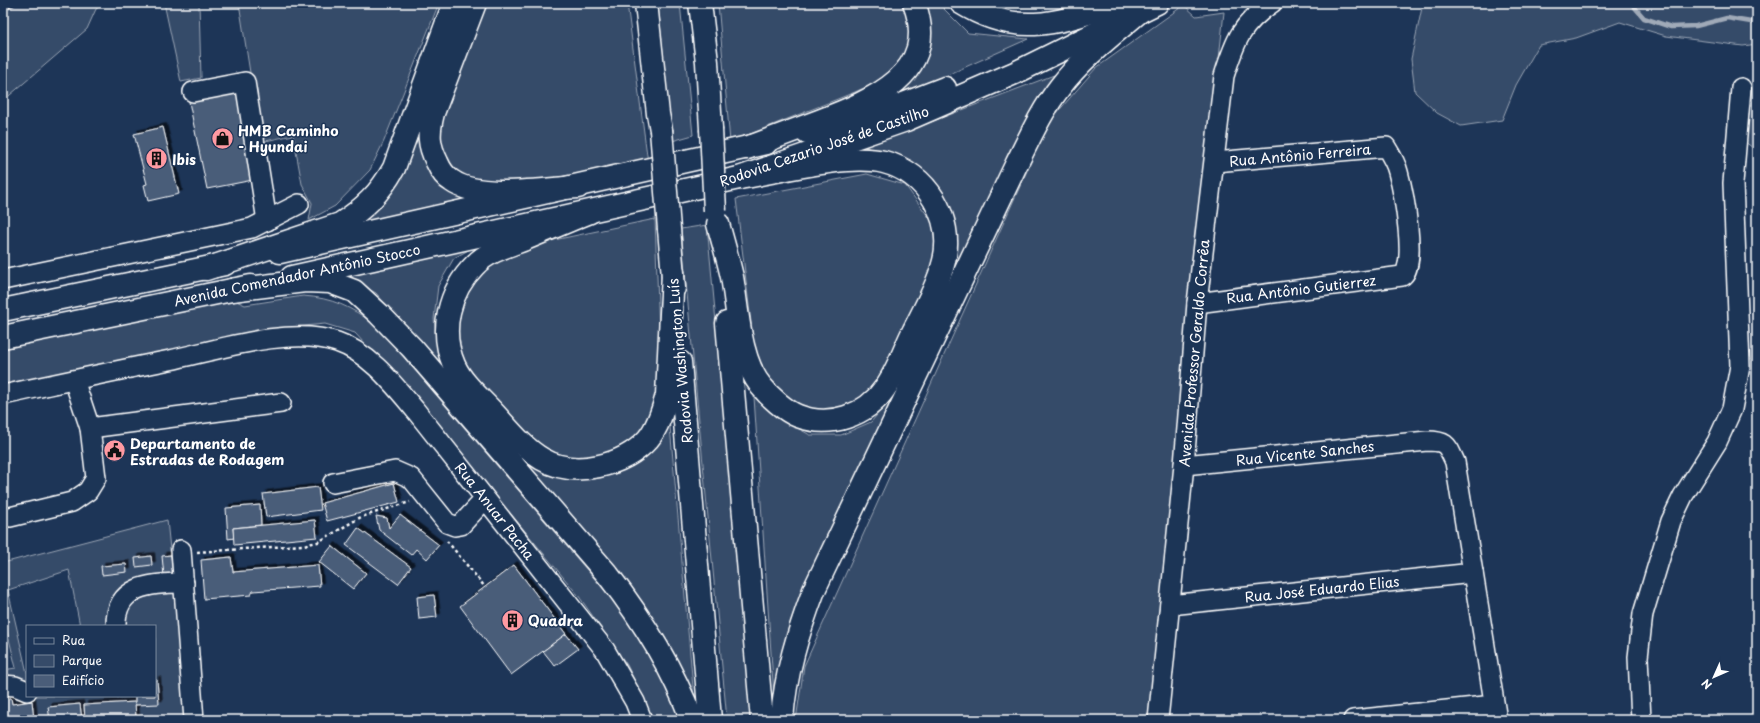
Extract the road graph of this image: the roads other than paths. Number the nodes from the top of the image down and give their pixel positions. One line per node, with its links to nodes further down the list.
1 (454, 3): 25 (main road)
2 (475, 3): 20 (main road)
3 (635, 3): 16 (main road)
4 (646, 3): 16 (main road, Rodovia Washington Luís)
5 (700, 3): 13 (main road)
6 (705, 3): 13 (main road)
7 (914, 3): 17 (main road)
8 (961, 3): 9 (main road)
9 (1119, 3)
10 (1157, 3): 12 (main road, Rodovia Cezario José de Castilho)
11 (1272, 3): 18 (street, Avenida Professor Geraldo Corrêa)
12 (1130, 8): 17 (main road, Rodovia Cezario José de Castilho); 19 (main road, Rodovia Cezario José de Castilho); 52 (main road)
13 (707, 62): 23 (main road, bridge)
14 (1741, 88): 55 (street)
15 (193, 92): 24 (street)
16 (659, 122): 26 (main road, Rodovia Washington Luís, bridge)
17 (747, 148): 20 (main road, Rodovia Cezario José de Castilho)
18 (1215, 162): 27 (street, Rua Antônio Ferreira); 30 (street, Avenida Professor Geraldo Corrêa)
19 (739, 178): 22 (main road, Rodovia Cezario José de Castilho); 23 (main road)
20 (578, 187): 25 (main road, Avenida Comendador Antônio Stocco)
21 (299, 204): 24 (street)
22 (590, 212): 26 (main road); 29 (main road, Avenida Comendador Antônio Stocco)
23 (717, 217): 51 (main road)
24 (268, 220): 28 (street)
25 (206, 269): 31 (main road, Avenida Comendador Antônio Stocco)
26 (672, 273): 50 (main road, Rodovia Washington Luís)
27 (1405, 275): 30 (street, Rua Antônio Gutierrez)
28 (3, 280)
29 (232, 290): 32 (main road, Avenida Comendador Antônio Stocco); 49 (main road)
30 (1197, 303): 37 (street, Avenida Professor Geraldo Corrêa)
31 (3, 310)
32 (3, 336)
33 (74, 380): 34 (street, Rua Anuar Pacha); 36 (street); 39 (street, Rua Anuar Pacha)
34 (3, 395)
35 (281, 403): 36 (street)
36 (90, 428): 40 (street)
37 (1184, 465): 42 (street, Rua Vicente Sanches); 44 (street, Avenida Professor Geraldo Corrêa)
38 (333, 483): 39 (street)
39 (485, 499): 48 (street, Rua Anuar Pacha)
40 (10, 517)
41 (189, 551): 43 (street)
42 (1473, 573): 44 (street, Rua José Eduardo Elias); 46 (street)
43 (184, 583): 45 (street); 47 (street)
44 (1170, 605): 53 (street, Avenida Professor Geraldo Corrêa)
45 (116, 625)
46 (1495, 712): 54 (street)
47 (194, 720)
48 (642, 720)
49 (692, 720)
50 (710, 720)
51 (762, 720)
52 (782, 720)
53 (1158, 720)
54 (1353, 720)
55 (1641, 720)

